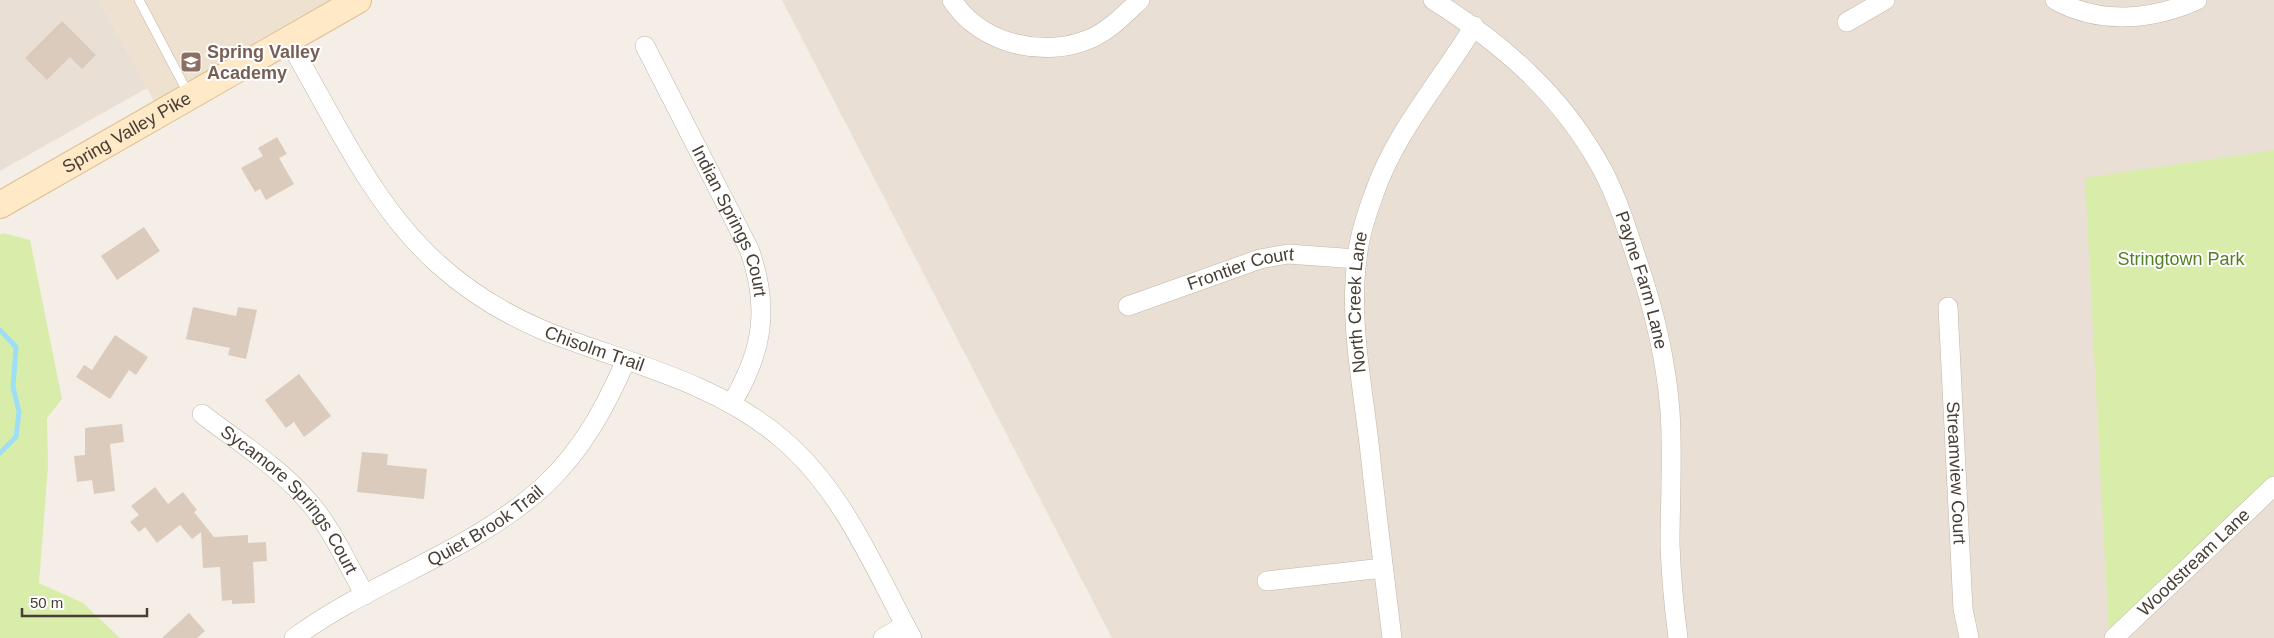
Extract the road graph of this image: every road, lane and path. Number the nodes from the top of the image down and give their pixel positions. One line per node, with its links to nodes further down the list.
1 (138, 0): 13 (lane)
2 (358, 0): 11 (street, Spring Valley Pike)
3 (952, 0): 4 (street)
4 (1140, 0)
5 (1433, 0): 10 (street, Payne Farm Lane)
6 (1886, 0): 9 (street)
7 (2055, 0): 8 (street)
8 (2197, 0)
9 (1847, 22)
10 (1474, 26): 15 (street, North Creek Lane); 29 (street, Payne Farm Lane)
11 (288, 40): 13 (street, Spring Valley Pike); 18 (street, Chisolm Trail)
12 (645, 46): 19 (street, Indian Springs Court)
13 (190, 95): 14 (street, Spring Valley Pike)
14 (0, 204)
15 (1357, 258): 16 (street, Frontier Court); 22 (street, North Creek Lane)
16 (1128, 306)
17 (1948, 307): 30 (street, Streamview Court)
18 (626, 360): 19 (street, Chisolm Trail); 24 (street, Quiet Brook Trail)
19 (732, 403): 25 (street, Chisolm Trail)
20 (202, 414): 24 (street, Sycamore Springs Court)
21 (2274, 486): 31 (street, Woodstream Lane)
22 (1383, 568): 23 (street); 28 (street, North Creek Lane)
23 (1268, 581)
24 (365, 595): 26 (street, Quiet Brook Trail)
25 (909, 632): 27 (street)
26 (294, 638)
27 (883, 638)
28 (1392, 638)
29 (1678, 638)
30 (1969, 638)
31 (2114, 638)

